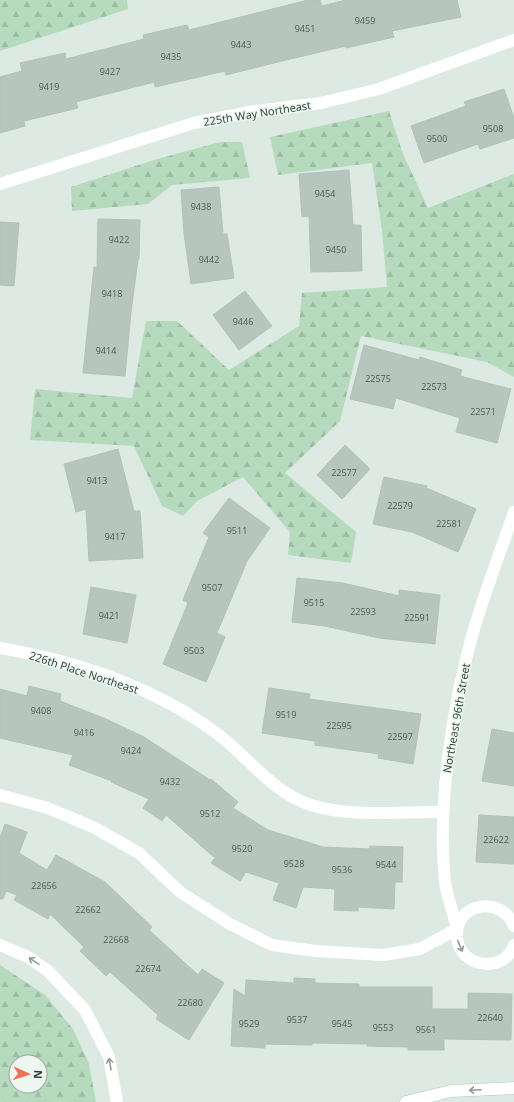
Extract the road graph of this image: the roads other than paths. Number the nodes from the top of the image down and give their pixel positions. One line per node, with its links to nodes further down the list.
1 (514, 40): 2 (street, 225th Way Northeast)
2 (0, 184)
3 (514, 512): 6 (street, Northeast 96th Street)
4 (0, 648): 6 (street, 226th Place Northeast)
5 (0, 795): 8 (street)
6 (443, 812): 8 (street, Northeast 96th Street)
7 (514, 926): 8 (street)
8 (457, 929): 10 (street, Northeast 96th Street, one-way to 10)
9 (0, 945): 12 (street, one-way to 9)
10 (514, 945)
11 (514, 1088): 13 (street, one-way to 13)
12 (117, 1102)
13 (406, 1102)

